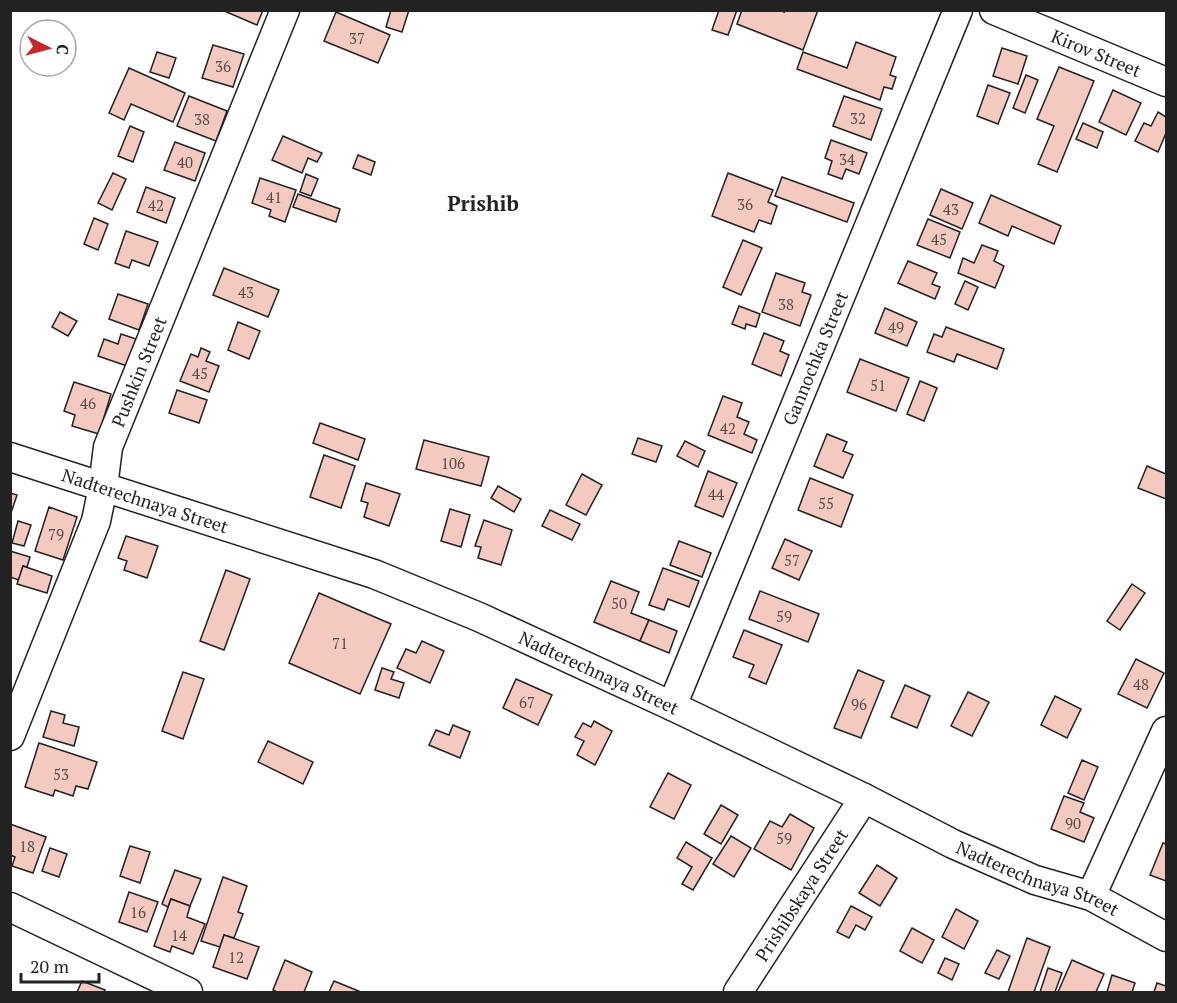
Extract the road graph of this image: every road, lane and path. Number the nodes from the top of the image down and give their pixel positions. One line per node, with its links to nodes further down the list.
1 (285, 10): 6 (street, Pushkin Street)
2 (958, 10): 7 (street, Gannochka Street)
3 (994, 10): 4 (street, Kirov Street)
4 (1167, 82)
5 (10, 457): 6 (street, Nadterechnaya Street)
6 (103, 487): 7 (street, Nadterechnaya Street); 9 (street, Pushkin Street)
7 (672, 706): 10 (street, Nadterechnaya Street)
8 (1167, 731): 11 (street)
9 (10, 736)
10 (864, 798): 11 (street, Nadterechnaya Street); 15 (street, Prishibskaya Street)
11 (1091, 896): 13 (street, Nadterechnaya Street)
12 (10, 908): 14 (street)
13 (1167, 937)
14 (188, 993)
15 (738, 993)

